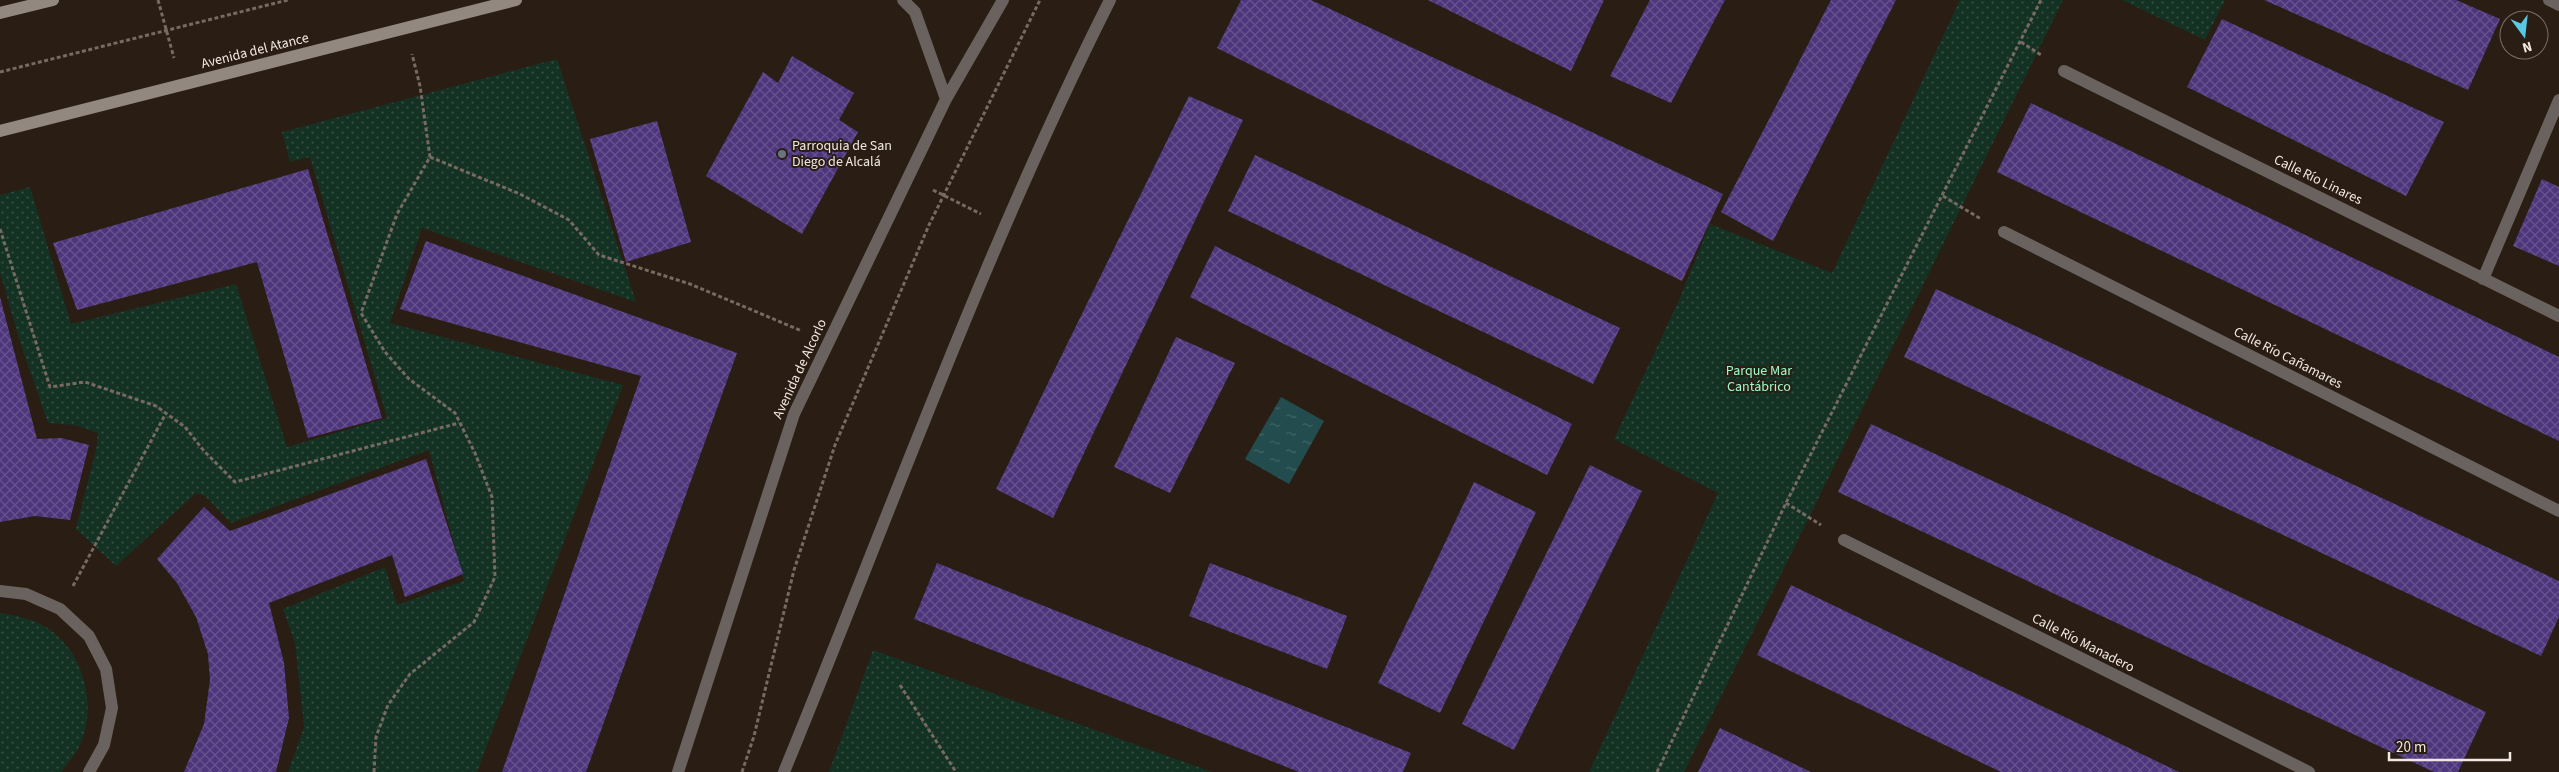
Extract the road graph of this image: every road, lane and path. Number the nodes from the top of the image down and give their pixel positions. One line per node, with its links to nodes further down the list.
1 (53, 0): 12 (main road)
2 (158, 0): 14 (path)
3 (288, 0): 14 (path)
4 (516, 0): 13 (main road, Avenida del Atance)
5 (903, 0): 18 (street)
6 (1003, 0): 18 (street, Avenida de Alcorlo)
7 (1040, 0): 23 (path)
8 (1110, 0): 25 (street)
9 (2041, 0): 24 (path)
10 (2549, 0): 11 (street)
11 (2559, 5)
12 (0, 13)
13 (406, 29): 17 (main road, Avenida del Atance); 21 (path)
14 (166, 31): 16 (path); 17 (path)
15 (2064, 71): 28 (street, Calle Río Linares)
16 (0, 72)
17 (181, 85): 20 (main road, Avenida del Atance)
18 (946, 99): 22 (street, Avenida de Alcorlo)
19 (2559, 100): 28 (street)
20 (0, 131)
21 (430, 157): 30 (path); 32 (path)
22 (909, 177): 23 (path); 30 (street, Avenida de Alcorlo)
23 (944, 196): 25 (path); 42 (path)
24 (1943, 196): 27 (path); 33 (path)
25 (1006, 227): 43 (street)
26 (0, 229): 31 (path)
27 (2004, 232): 34 (street, Calle Río Cañamares)
28 (2483, 279): 29 (street, Calle Río Linares)
29 (2559, 316)
30 (828, 342): 41 (street, Avenida de Alcorlo)
31 (166, 413): 32 (path); 37 (path)
32 (460, 423): 40 (path)
33 (1786, 503): 35 (path); 45 (path)
34 (2559, 511)
35 (1844, 540): 46 (street, Calle Río Manadero)
36 (0, 591): 37 (street)
37 (60, 609): 39 (street)
38 (900, 685): 44 (path)
39 (88, 772)
40 (374, 772)
41 (678, 772)
42 (742, 772)
43 (784, 772)
44 (956, 772)
45 (1657, 772)
46 (2309, 772)

